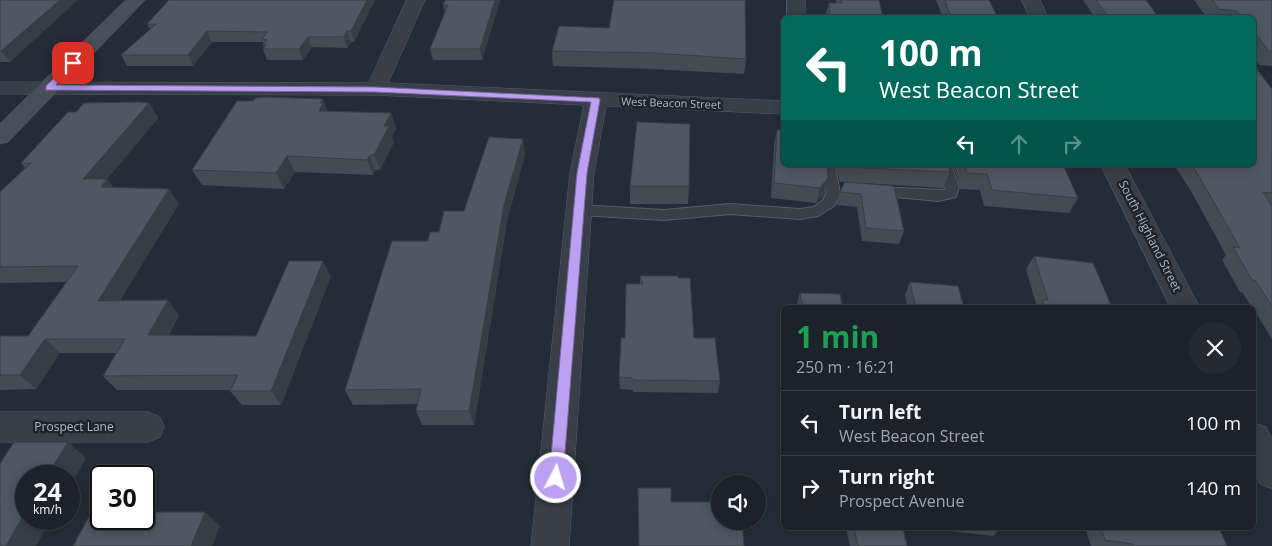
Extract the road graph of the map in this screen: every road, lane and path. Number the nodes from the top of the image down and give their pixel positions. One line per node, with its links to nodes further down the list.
1 (136, 0): 8 (main road)
2 (416, 0): 9 (street)
3 (796, 0): 5 (street)
4 (1031, 0): 6 (street)
5 (796, 15)
6 (1038, 15)
7 (0, 88): 8 (street, West Beacon Street)
8 (49, 88): 9 (street, West Beacon Street); 12 (main road)
9 (375, 89): 10 (street, West Beacon Street)
10 (596, 100): 11 (street, West Beacon Street); 17 (street)
11 (781, 108)
12 (0, 137)
13 (830, 167): 17 (lane)
14 (946, 167): 16 (lane)
15 (1114, 167): 18 (street, South Highland Street)
16 (861, 190)
17 (579, 210): 23 (street)
18 (1184, 305)
19 (0, 427): 20 (street, Prospect Lane)
20 (148, 427)
21 (1256, 442): 22 (street)
22 (1272, 474)
23 (550, 546)

